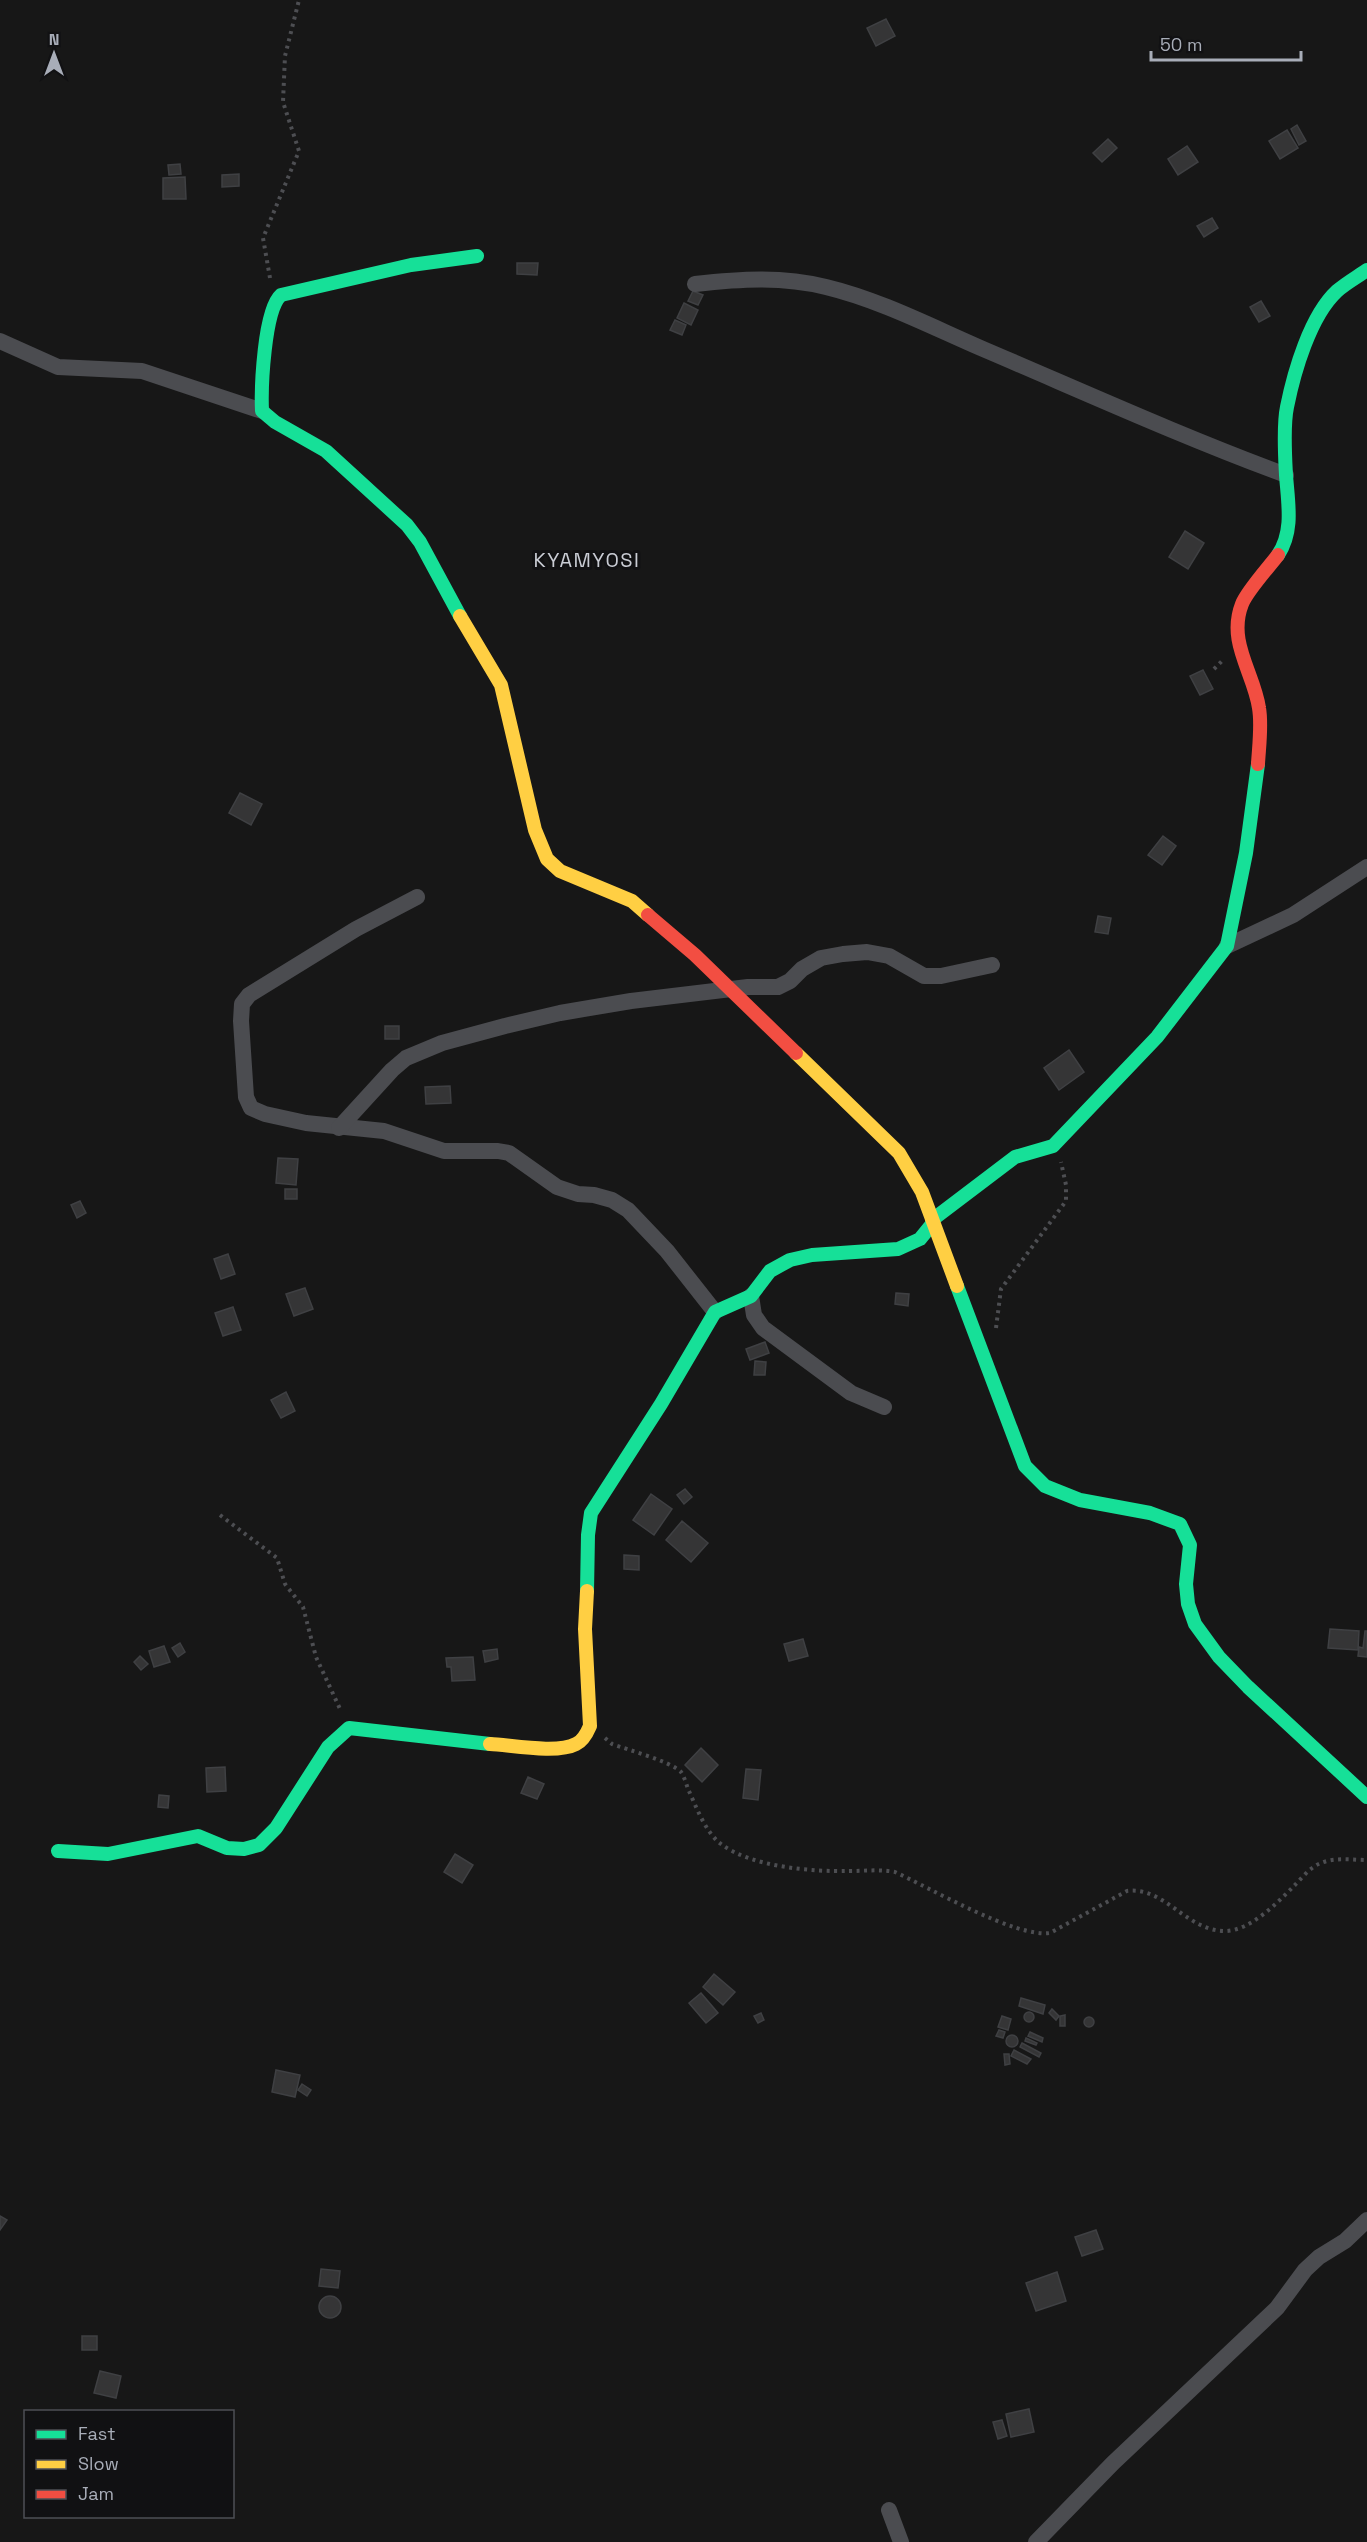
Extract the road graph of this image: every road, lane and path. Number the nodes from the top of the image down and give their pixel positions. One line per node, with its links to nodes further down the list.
1 (299, 0): 5 (path)
2 (477, 256): 5 (street)
3 (1367, 270): 8 (street)
4 (695, 284): 8 (street)
5 (285, 292): 7 (street)
6 (0, 341): 7 (street)
7 (262, 411): 13 (street)
8 (1286, 475): 11 (street)
9 (1367, 867): 11 (street)
10 (417, 897): 14 (street)
11 (1227, 946): 15 (street)
12 (992, 965): 13 (street)
13 (729, 990): 14 (street); 16 (street)
14 (339, 1128): 18 (street)
15 (1053, 1146): 16 (street); 19 (path)
16 (932, 1222): 17 (street); 24 (street)
17 (751, 1296): 18 (street); 20 (street)
18 (715, 1312): 22 (street)
19 (995, 1335)
20 (884, 1407)
21 (220, 1515): 23 (path)
22 (590, 1726): 23 (street); 26 (path)
23 (349, 1728): 25 (street)
24 (1367, 1797)
25 (58, 1851)
26 (1367, 1860)
27 (1367, 2220): 30 (street)
28 (889, 2510): 29 (street)
29 (901, 2542)
30 (1036, 2542)

